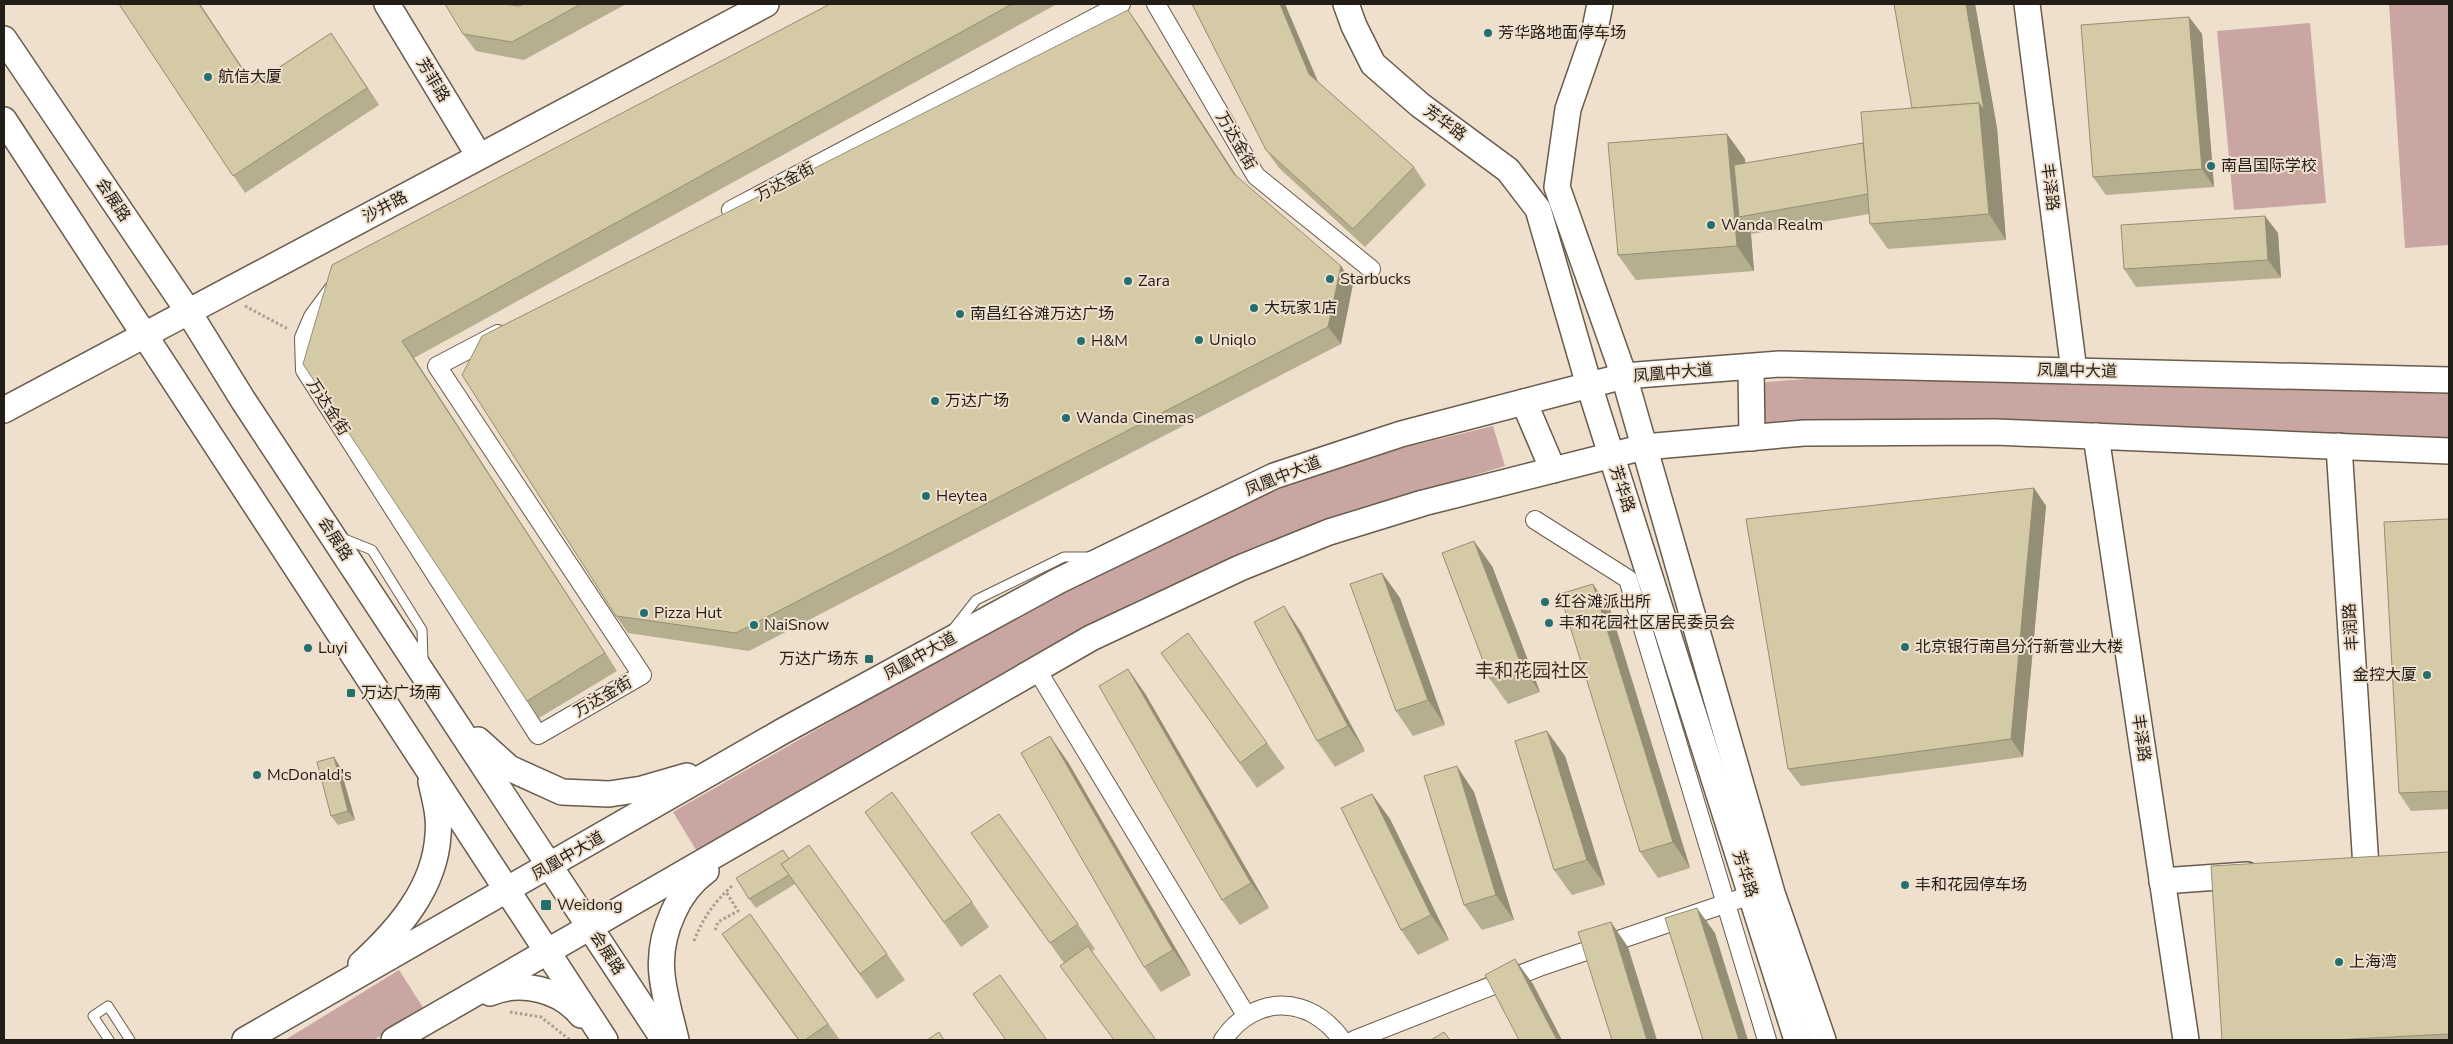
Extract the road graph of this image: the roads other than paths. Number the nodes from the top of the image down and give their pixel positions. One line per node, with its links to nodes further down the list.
1 (386, 4): 10 (main road, 芳菲路)
2 (766, 4): 10 (main road, 沙井路)
3 (1120, 4): 11 (street, 万达金街)
4 (1156, 4): 12 (street, 万达金街)
5 (1346, 4): 21 (main road, 芳华路)
6 (1600, 4): 19 (main road, 芳华路)
7 (2027, 4): 18 (main road, 丰泽路)
8 (4, 39): 14 (main road, 会展路)
9 (4, 120): 16 (main road)
10 (480, 156): 14 (main road, 沙井路)
11 (718, 218)
12 (1371, 269)
13 (345, 275): 15 (street, 万达金街)
14 (188, 311): 16 (main road, 沙井路); 33 (main road, 会展路)
15 (516, 325)
16 (144, 335): 23 (main road, 沙井路); 35 (main road)
17 (1751, 366): 18 (main road, 凤凰中大道); 19 (main road, 凤凰中大道); 25 (main road)
18 (2074, 371): 20 (main road, 凤凰中大道)
19 (1624, 376): 21 (main road, 凤凰中大道); 27 (main road, 芳华路)
20 (2449, 380)
21 (1589, 385): 22 (main road, 凤凰中大道); 29 (main road, 芳华路)
22 (1524, 402): 30 (main road); 34 (main road, 凤凰中大道)
23 (4, 410)
24 (2096, 436): 25 (main road); 26 (main road); 40 (main road, 丰泽路)
25 (1752, 438): 27 (main road)
26 (2339, 446): 28 (main road); 38 (main road, 丰润路)
27 (1644, 447): 29 (main road); 61 (main road, 芳华路)
28 (2449, 451)
29 (1611, 455): 30 (main road); 42 (main road, 芳华路)
30 (1553, 470): 32 (main road)
31 (1535, 520): 43 (street)
32 (1037, 670): 36 (main road); 48 (street)
33 (446, 708): 34 (main road); 37 (main road, 会展路)
34 (725, 764): 37 (main road, 凤凰中大道)
35 (428, 770): 41 (main road); 46 (main road)
36 (806, 804): 44 (main road); 55 (main road)
37 (550, 866): 41 (main road, 凤凰中大道); 44 (main road, 会展路)
38 (2366, 867)
39 (2269, 874): 40 (main road)
40 (2162, 881): 62 (main road, 丰泽路)
41 (508, 891): 45 (main road); 46 (main road, 凤凰中大道)
42 (1751, 895): 43 (street); 60 (main road, 芳华路)
43 (1727, 903): 58 (street); 59 (street)
44 (590, 928): 45 (main road); 54 (main road, 会展路)
45 (548, 953): 47 (main road); 53 (main road)
46 (336, 988): 51 (main road, 凤凰中大道)
47 (441, 1014): 52 (main road); 53 (main road)
48 (1246, 1015): 56 (street); 57 (street)
49 (109, 1040): 50 (lane)
50 (130, 1040)
51 (245, 1040)
52 (394, 1040)
53 (603, 1040)
54 (664, 1040)
55 (676, 1040)
56 (1223, 1040)
57 (1342, 1040)
58 (1354, 1040)
59 (1766, 1040)
60 (1797, 1040)
61 (1823, 1040)
62 (2186, 1040)

